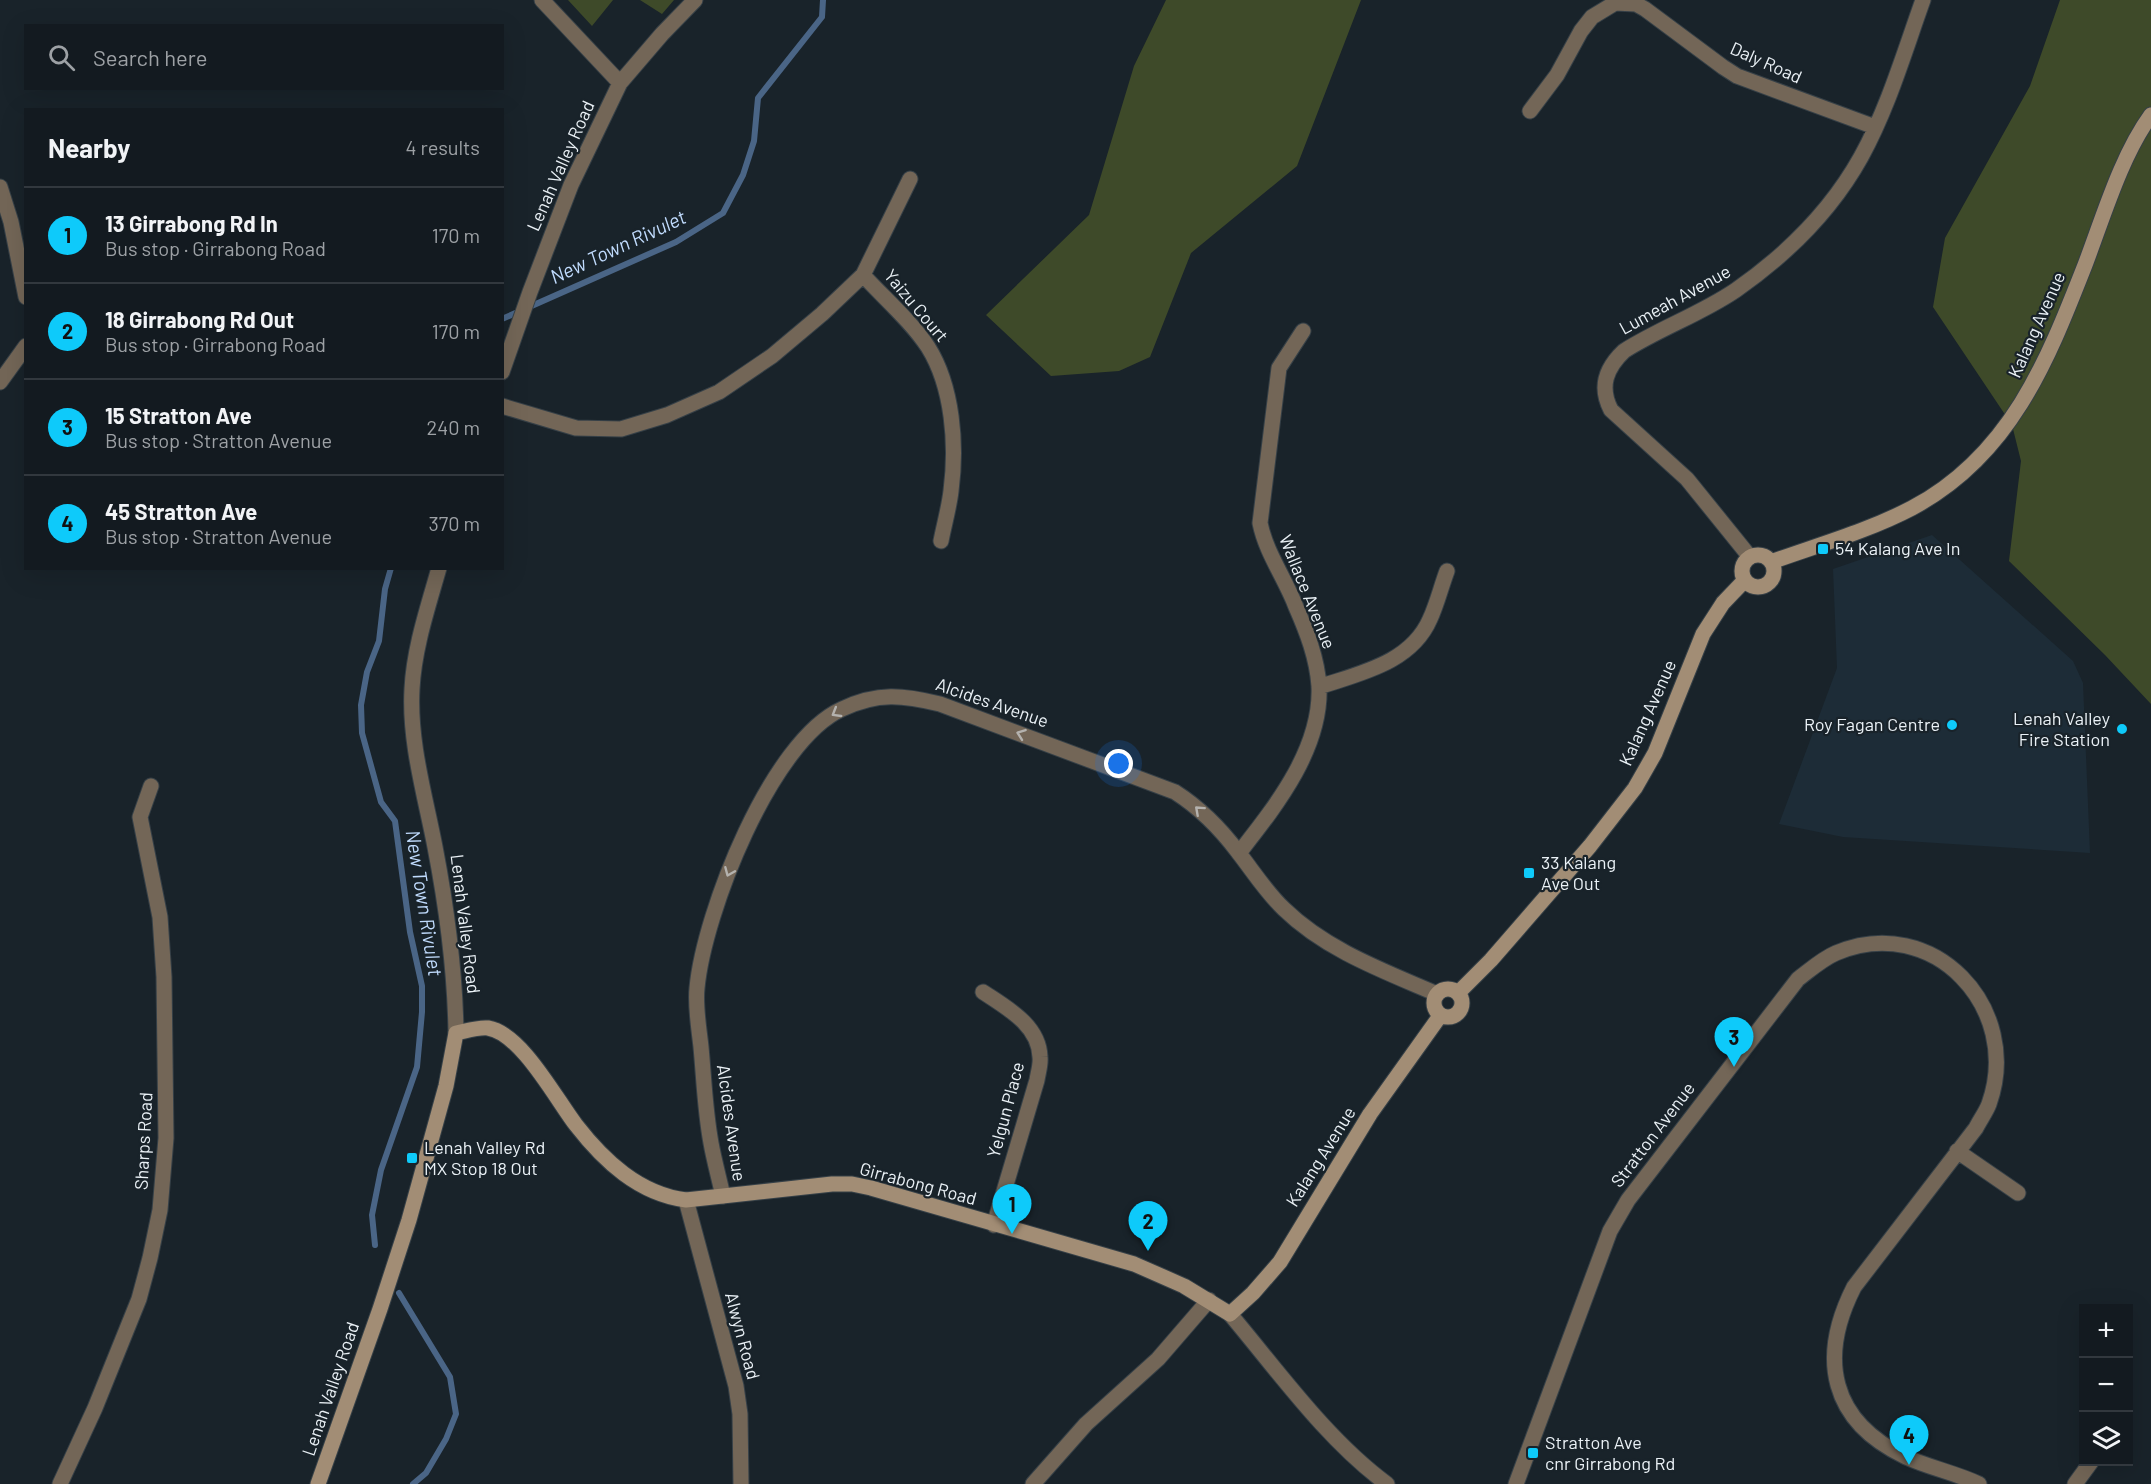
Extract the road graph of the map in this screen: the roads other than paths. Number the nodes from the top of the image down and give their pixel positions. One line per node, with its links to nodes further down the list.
1 (542, 0): 4 (street)
2 (695, 0): 4 (street, Lenah Valley Road)
3 (1923, 0): 7 (street, Lumeah Avenue)
4 (620, 83): 14 (street, Lenah Valley Road)
5 (1530, 111): 7 (street, Daly Road)
6 (2151, 115): 19 (street, Kalang Avenue)
7 (1875, 127): 18 (street, Lumeah Avenue)
8 (910, 179): 10 (street)
9 (0, 187): 11 (street)
10 (863, 274): 16 (street); 17 (street, Yaizu Court)
11 (24, 287)
12 (1303, 331): 23 (street, Wallace Avenue)
13 (24, 349): 15 (street)
14 (504, 366)
15 (0, 382)
16 (504, 407)
17 (941, 541)
18 (1750, 557): 19 (street); 22 (street)
19 (1771, 562): 22 (street)
20 (439, 570): 30 (street, Lenah Valley Road)
21 (1447, 571): 23 (street)
22 (1745, 580): 27 (street, Kalang Avenue)
23 (1319, 687): 25 (street, Wallace Avenue)
24 (151, 786): 40 (street, Sharps Road)
25 (1239, 853): 28 (street, Alcides Avenue); 33 (street, Alcides Avenue, one-way to 33)
26 (983, 992): 35 (street, Yelgun Place)
27 (1458, 993): 28 (street); 29 (street)
28 (1437, 994): 29 (street)
29 (1440, 1016): 37 (street, Kalang Avenue)
30 (456, 1033): 34 (street, Girrabong Road); 41 (street, Lenah Valley Road)
31 (1958, 1151): 32 (street); 45 (street, Stratton Avenue); 46 (street, Stratton Avenue)
32 (2018, 1193)
33 (723, 1196): 34 (street, Girrabong Road); 35 (street, Girrabong Road)
34 (686, 1200): 42 (street, Alwyn Road)
35 (994, 1225): 36 (street, Girrabong Road)
36 (1209, 1300): 37 (street, Girrabong Road); 43 (street)
37 (1230, 1314): 39 (street, Girrabong Road)
38 (2088, 1466): 47 (street)
39 (1367, 1478): 44 (street, Girrabong Road)
40 (60, 1484)
41 (318, 1484)
42 (741, 1484)
43 (1033, 1484)
44 (1387, 1484)
45 (1516, 1484)
46 (1979, 1484)
47 (2075, 1484)

